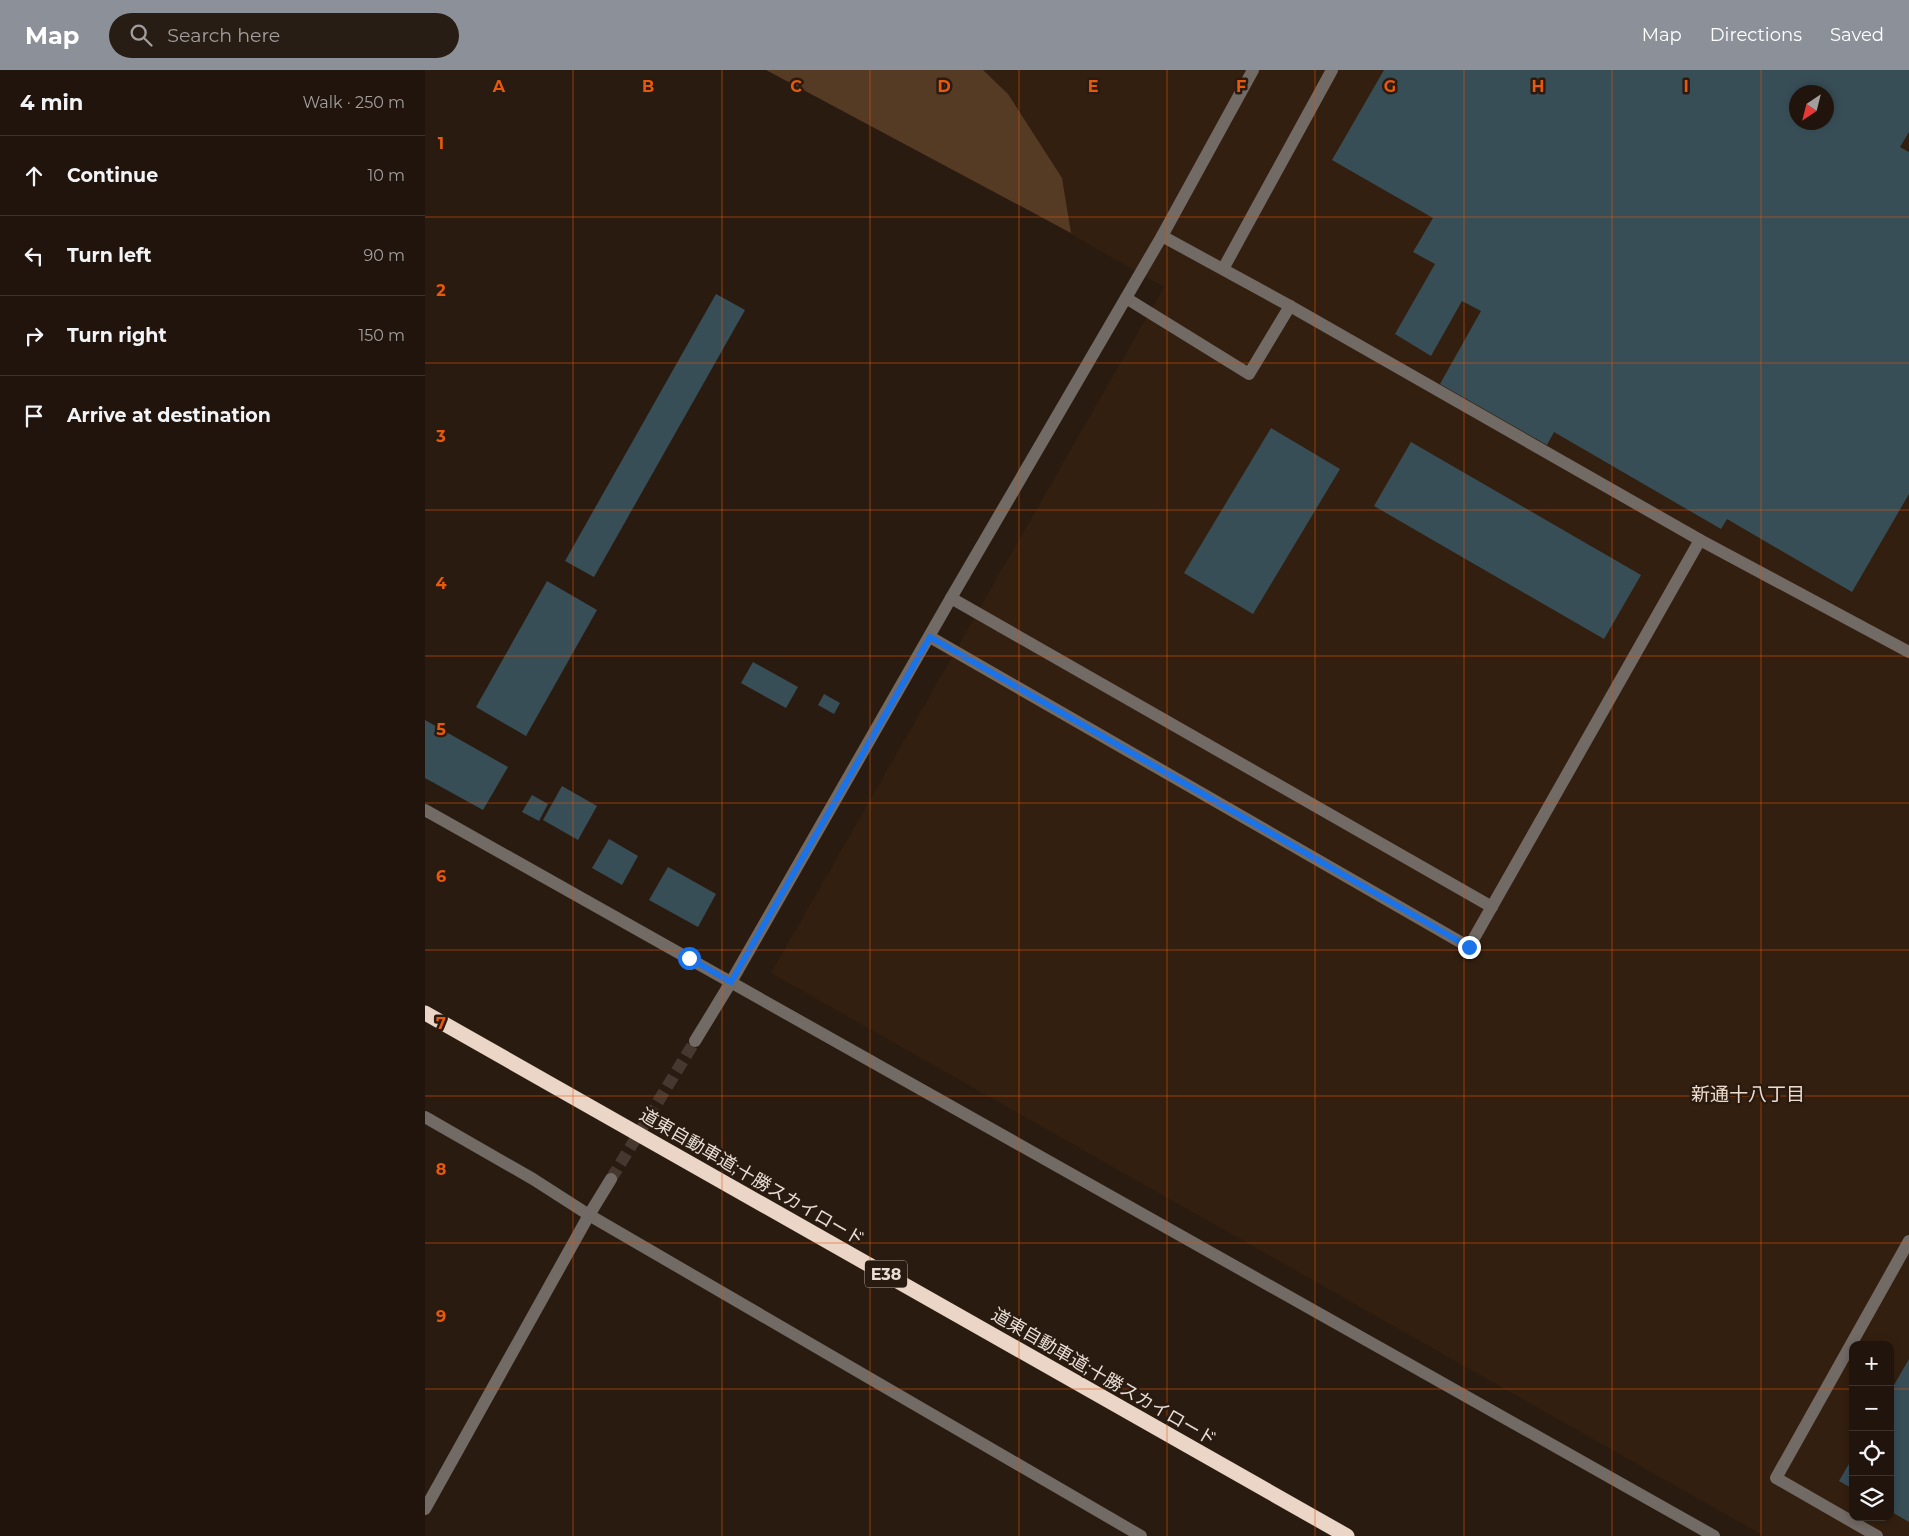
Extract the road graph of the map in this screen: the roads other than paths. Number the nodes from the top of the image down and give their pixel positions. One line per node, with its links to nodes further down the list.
1 (1253, 70): 3 (street)
2 (1332, 70): 4 (street)
3 (1162, 236): 4 (street); 5 (street)
4 (1223, 269): 6 (street)
5 (1126, 298): 6 (street); 8 (street)
6 (1289, 306): 7 (street)
7 (1700, 540): 10 (street); 12 (street)
8 (951, 598): 9 (street); 12 (street)
9 (930, 637): 12 (street); 13 (street)
10 (1909, 652)
11 (425, 810): 13 (street)
12 (1492, 908)
13 (731, 982): 15 (street); 23 (street)
14 (425, 1013): 22 (highway, 道東自動車道;十勝スカイロード / E38)
15 (695, 1041)
16 (425, 1117): 18 (street)
17 (611, 1179): 18 (street)
18 (589, 1215): 20 (street); 21 (street)
19 (1909, 1241): 24 (street)
20 (425, 1509)
21 (1141, 1536)
22 (1347, 1536)
23 (1714, 1536)
24 (1877, 1536)

